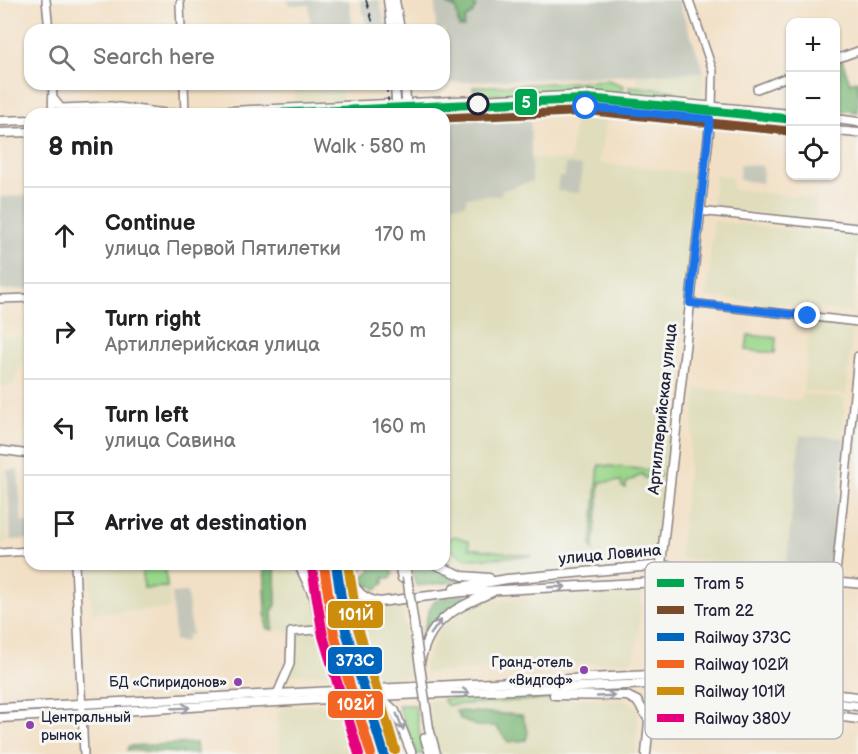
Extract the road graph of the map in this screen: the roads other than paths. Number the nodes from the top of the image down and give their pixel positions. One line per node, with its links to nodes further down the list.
1 (46, 0): 6 (street)
2 (388, 0): 8 (main road)
3 (395, 0): 9 (main road)
4 (689, 0): 19 (street, Артиллерийская улица)
5 (180, 3): 7 (street)
6 (48, 24)
7 (181, 24)
8 (391, 24)
9 (398, 24)
10 (858, 51): 11 (street)
11 (840, 58)
12 (786, 78): 13 (street)
13 (758, 88)
14 (52, 90): 18 (street)
15 (184, 90): 24 (street)
16 (395, 90): 26 (main road, bridge)
17 (405, 90): 27 (main road, bridge)
18 (53, 98): 20 (street); 22 (street)
19 (712, 106): 25 (main road); 29 (main road); 30 (main road, Артиллерийская улица)
20 (52, 108)
21 (62, 108): 23 (street)
22 (62, 108)
23 (126, 108)
24 (185, 108)
25 (305, 108)
26 (397, 108)
27 (407, 108)
28 (450, 113): 30 (main road)
29 (786, 114)
30 (710, 119): 35 (main road); 40 (main road, Артиллерийская улица)
31 (24, 120): 33 (main road)
32 (840, 120): 34 (main road)
33 (0, 121)
34 (858, 122)
35 (786, 127)
36 (840, 131): 39 (main road)
37 (24, 132): 38 (main road)
38 (0, 133)
39 (858, 133)
40 (699, 211): 41 (street); 44 (main road, Артиллерийская улица)
41 (858, 228)
42 (24, 298): 43 (street)
43 (0, 299)
44 (690, 303): 45 (street); 52 (main road, Артиллерийская улица)
45 (858, 322)
46 (858, 356): 47 (street)
47 (855, 410): 53 (street)
48 (0, 450): 49 (street)
49 (24, 453)
50 (24, 552): 51 (street)
51 (0, 554)
52 (662, 562)
53 (837, 562)
54 (645, 567): 62 (main road, улица Ловина)
55 (75, 570): 82 (street)
56 (301, 570): 78 (street)
57 (350, 570): 70 (main road)
58 (354, 570): 64 (main road)
59 (402, 570): 63 (main road)
60 (405, 570): 63 (main road)
61 (448, 570): 64 (main road)
62 (602, 571): 64 (main road, улица Ловина); 68 (main road)
63 (405, 578): 71 (main road, bridge); 87 (main road)
64 (510, 579): 69 (main road)
65 (645, 583): 68 (main road)
66 (843, 583): 67 (street, улица Ловина)
67 (858, 584)
68 (603, 586): 69 (main road, one-way to 68)
69 (510, 589): 70 (main road)
70 (498, 590): 71 (main road, one-way to 70)
71 (420, 667): 87 (main road, bridge)
72 (645, 675): 78 (main road)
73 (645, 684): 74 (main road)
74 (527, 692): 76 (main road, one-way to 74); 83 (main road, one-way to 83)
75 (843, 695): 77 (main road)
76 (378, 696): 78 (main road); 90 (main road, one-way to 90)
77 (858, 697)
78 (277, 698): 82 (main road)
79 (843, 704): 80 (main road)
80 (858, 706)
81 (0, 708): 82 (main road)
82 (81, 709): 85 (main road); 89 (street)
83 (645, 714)
84 (843, 717): 86 (main road)
85 (0, 718)
86 (858, 719)
87 (426, 728): 91 (main road); 92 (main road)
88 (647, 739): 93 (main road, Артиллерийская улица)
89 (84, 754)
90 (412, 754)
91 (430, 754)
92 (436, 754)
93 (646, 754)

